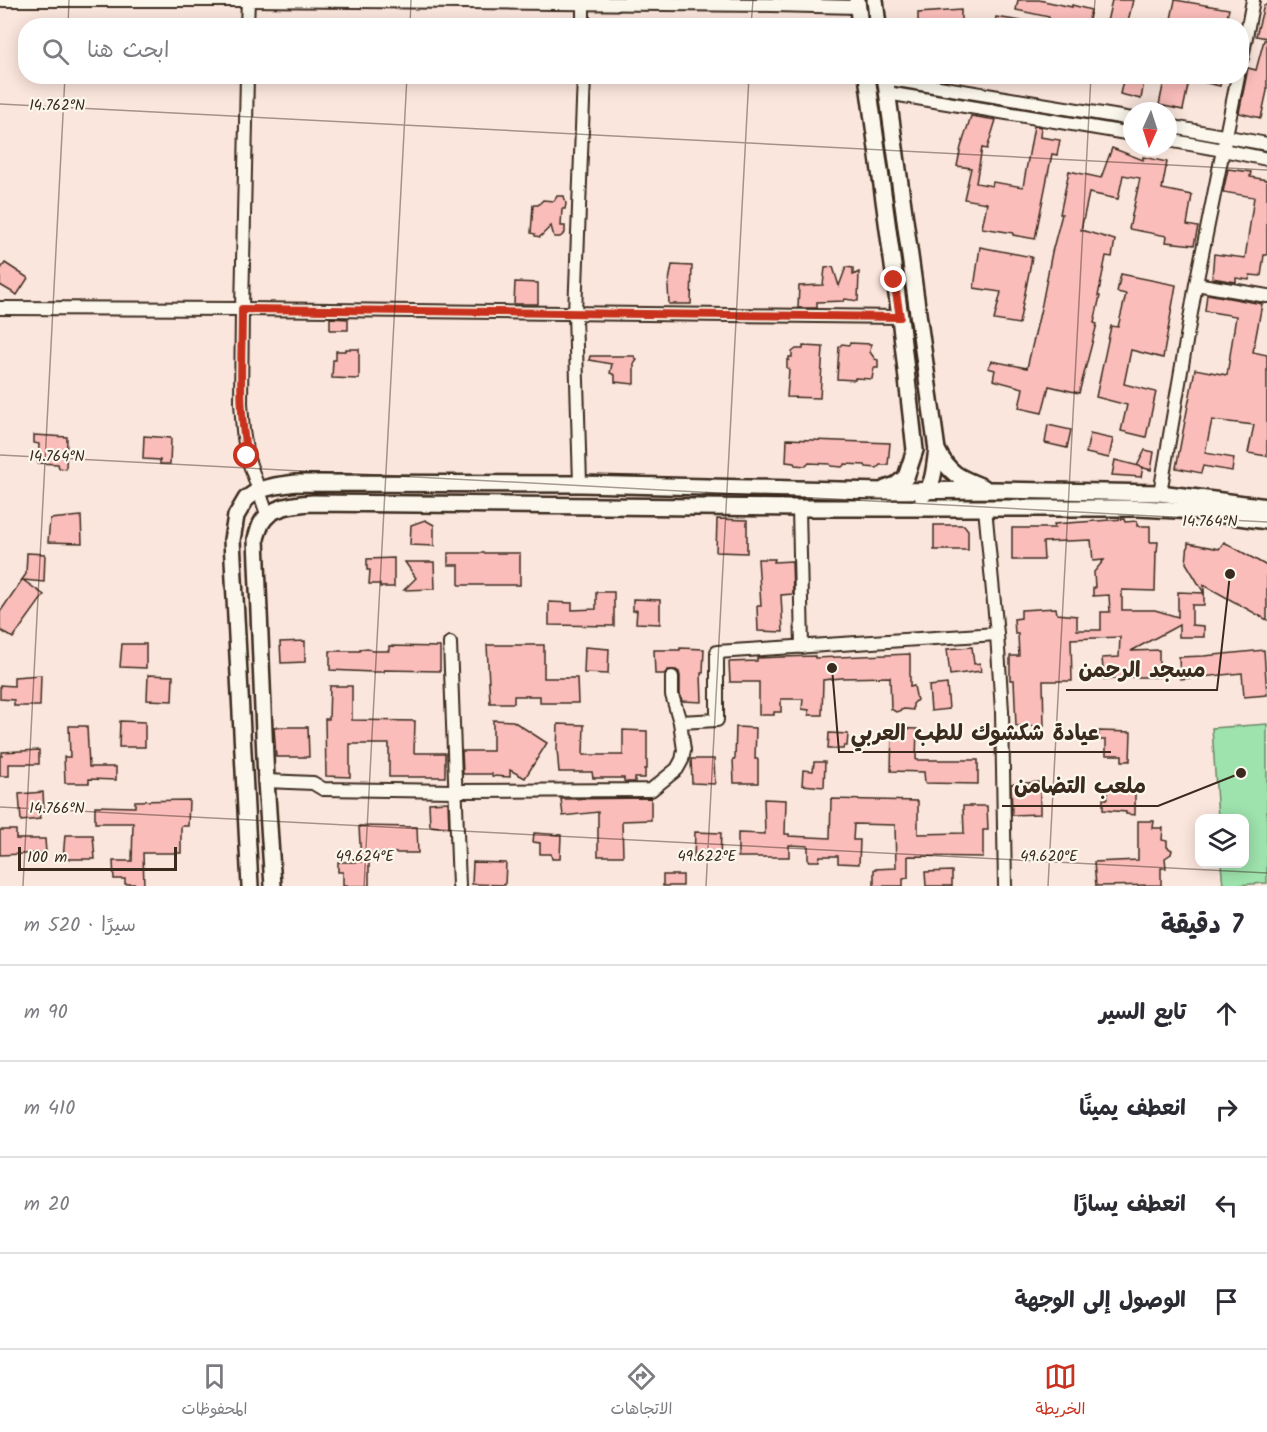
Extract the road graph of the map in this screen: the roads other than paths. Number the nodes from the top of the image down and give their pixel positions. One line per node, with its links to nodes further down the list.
1 (0, 0): 2 (street)
2 (248, 0): 5 (street); 9 (street)
3 (875, 0): 11 (street)
4 (1253, 0): 12 (street)
5 (339, 1): 6 (street)
6 (583, 1): 7 (street); 10 (street)
7 (772, 2): 8 (street)
8 (857, 4)
9 (248, 18)
10 (583, 18)
11 (877, 18)
12 (1249, 21)
13 (246, 84): 33 (street)
14 (584, 84): 34 (street)
15 (868, 84): 29 (street)
16 (886, 84): 28 (street)
17 (895, 84): 22 (street)
18 (899, 84): 20 (street)
19 (1236, 84): 23 (street)
20 (1123, 118)
21 (1177, 127): 23 (street)
22 (1123, 132)
23 (1226, 135): 25 (street); 26 (street)
24 (1177, 142): 26 (street)
25 (1267, 144)
26 (1223, 150): 27 (street); 30 (street)
27 (1267, 159)
28 (913, 278): 29 (street); 37 (street)
29 (894, 280): 35 (street)
30 (1196, 284): 31 (street); 44 (street)
31 (1267, 296)
32 (0, 308): 33 (street)
33 (242, 309): 34 (street); 40 (street)
34 (575, 313): 35 (street); 38 (street)
35 (900, 317): 36 (street)
36 (915, 450): 41 (street); 43 (street)
37 (937, 450): 41 (street); 42 (street)
38 (580, 484): 39 (street); 40 (street)
39 (702, 486): 43 (street); 45 (street)
40 (258, 490): 51 (street); 60 (street)
41 (928, 490): 42 (street); 43 (street); 48 (street); 49 (street)
42 (992, 490): 44 (street)
43 (882, 491)
44 (1160, 493): 46 (street)
45 (702, 507): 47 (street); 51 (street)
46 (1267, 507)
47 (799, 508): 48 (street); 55 (street)
48 (909, 508): 49 (street)
49 (946, 508): 50 (street)
50 (985, 508): 52 (street); 53 (street)
51 (268, 517): 58 (street)
52 (1267, 521)
53 (997, 634): 55 (street); 63 (street)
54 (450, 643): 59 (street)
55 (802, 647): 57 (street)
56 (672, 677): 57 (street)
57 (680, 722): 59 (street)
58 (266, 781): 59 (street); 61 (street)
59 (455, 791): 62 (street)
60 (250, 886)
61 (273, 886)
62 (459, 886)
63 (1005, 886)

